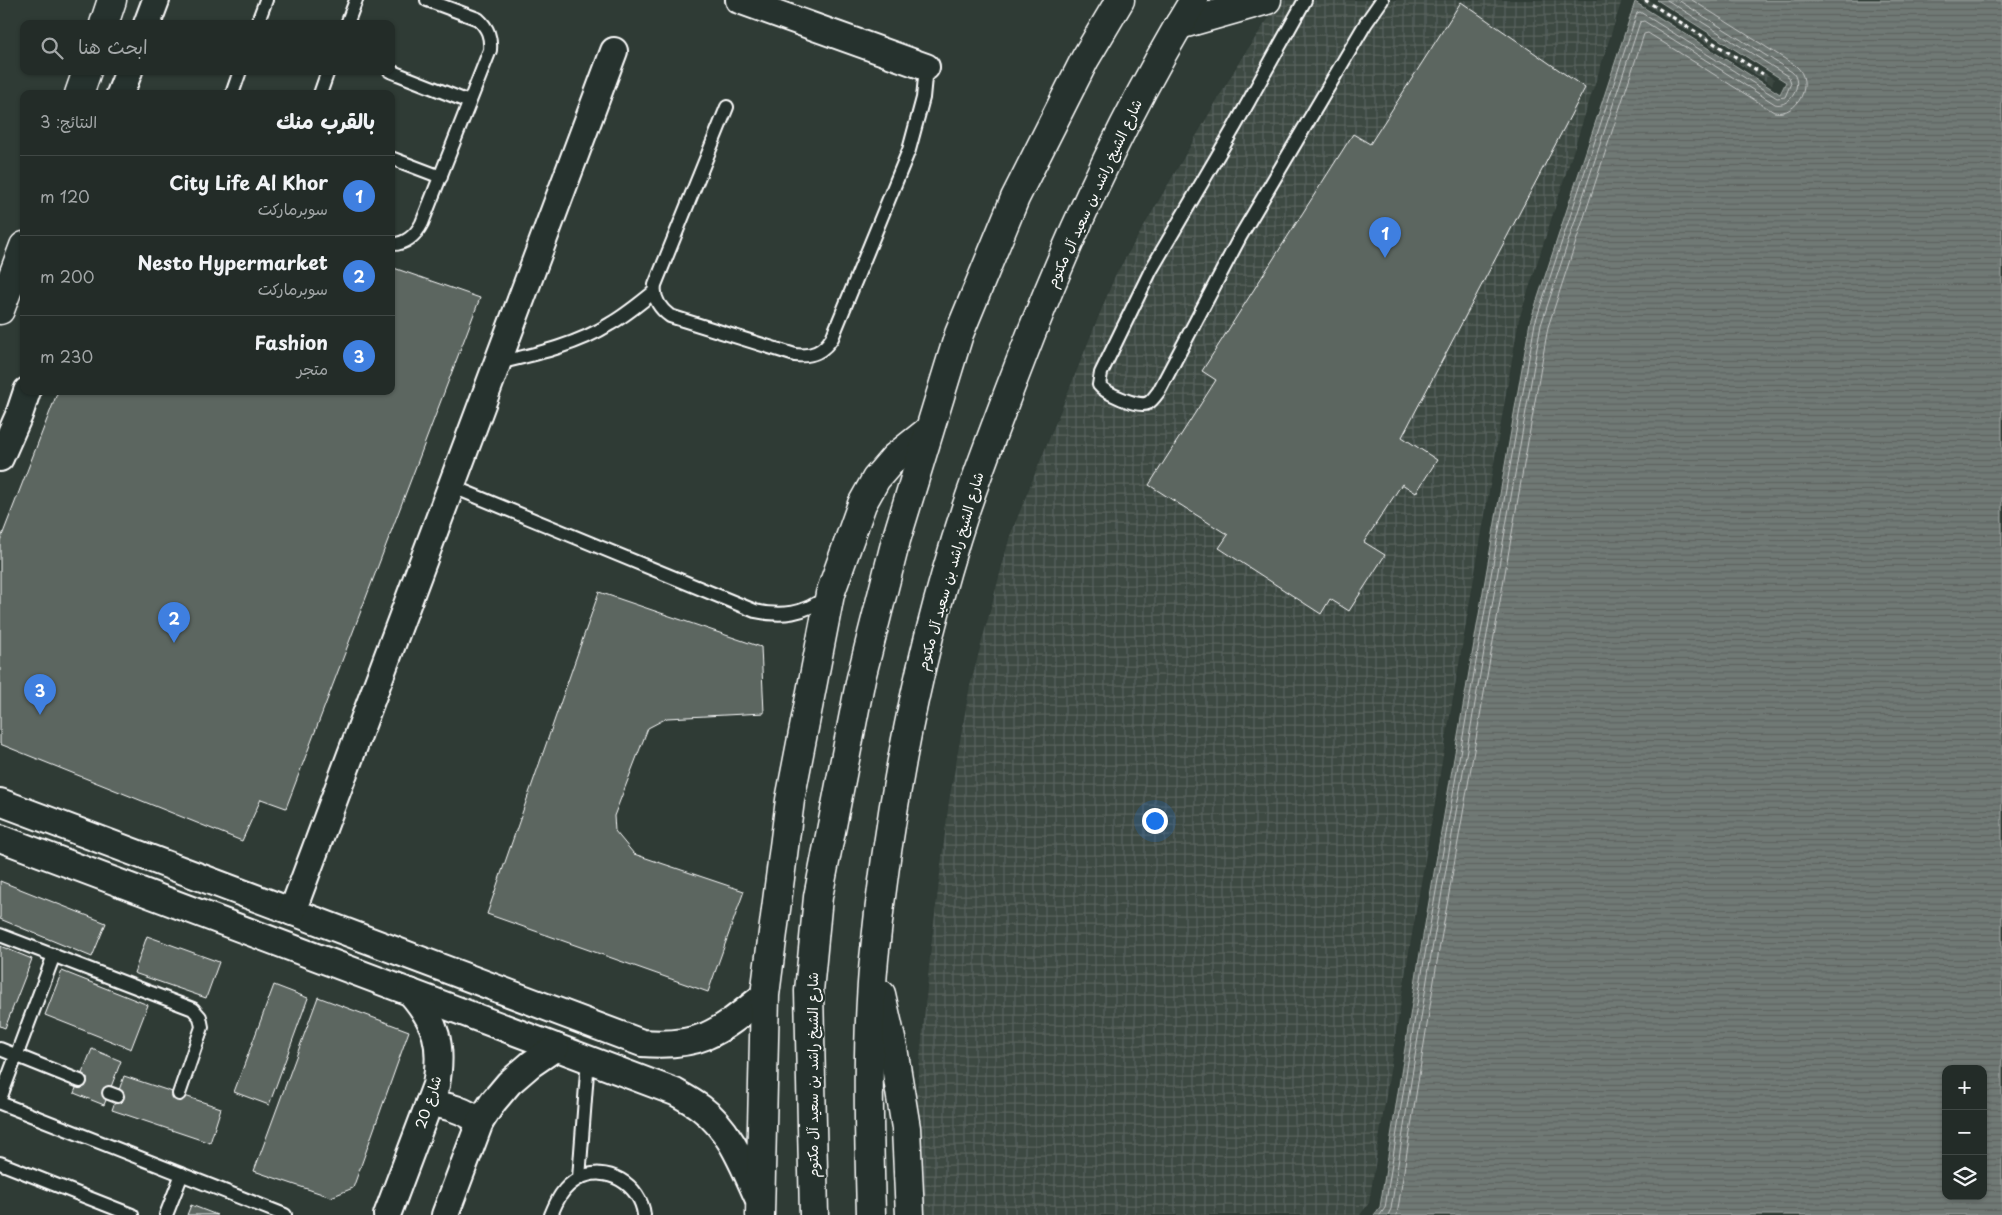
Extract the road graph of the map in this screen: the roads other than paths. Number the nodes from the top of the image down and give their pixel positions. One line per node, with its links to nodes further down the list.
1 (112, 0): 12 (main road)
2 (156, 0): 13 (street)
3 (266, 0): 14 (lane)
4 (356, 0): 15 (lane)
5 (427, 0): 28 (lane)
6 (740, 0): 18 (street)
7 (1120, 0): 38 (main road, شارع الشيخ راشد بن سعيد آل مكتوم)
8 (1194, 0): 16 (main road, شارع الشيخ راشد بن سعيد آل مكتوم)
9 (1267, 0): 16 (main road)
10 (1305, 0): 11 (lane)
11 (1382, 0)
12 (105, 20)
13 (148, 20)
14 (258, 20)
15 (348, 20)
16 (1179, 25): 47 (main road, شارع الشيخ راشد بن سعيد آل مكتوم)
17 (614, 51): 36 (street)
18 (926, 68): 34 (lane)
19 (395, 73): 28 (lane)
20 (86, 75): 24 (main road)
21 (127, 75): 25 (street)
22 (239, 75): 26 (lane)
23 (327, 75): 27 (lane)
24 (80, 90)
25 (122, 90)
26 (233, 90)
27 (321, 90)
28 (469, 102): 31 (lane)
29 (727, 107): 34 (lane)
30 (395, 160): 31 (lane)
31 (441, 177): 32 (lane)
32 (395, 243)
33 (20, 257): 35 (main road)
34 (654, 292): 36 (lane)
35 (0, 310)
36 (498, 363): 40 (street)
37 (26, 395): 39 (street)
38 (928, 431): 41 (main road); 70 (main road, شارع الشيخ راشد بن سعيد آل مكتوم)
39 (0, 458)
40 (451, 486): 41 (lane); 44 (street)
41 (830, 594): 49 (main road)
42 (0, 802): 44 (street)
43 (0, 838): 48 (street)
44 (292, 912): 49 (street)
45 (0, 935): 46 (lane)
46 (54, 956): 52 (lane); 55 (lane)
47 (874, 960): 71 (main road, شارع الشيخ راشد بن سعيد آل مكتوم); 72 (main road)
48 (410, 992): 50 (street); 57 (street, شارع 20)
49 (764, 995): 62 (main road)
50 (556, 1047): 53 (street); 58 (street)
51 (0, 1050): 52 (lane)
52 (16, 1056): 54 (lane); 56 (lane)
53 (588, 1059): 61 (lane); 62 (street)
54 (80, 1081)
55 (179, 1094)
56 (0, 1101): 60 (lane)
57 (429, 1103): 58 (street); 66 (street, شارع 20)
58 (480, 1122): 67 (street)
59 (0, 1163): 63 (lane)
60 (182, 1174): 64 (lane); 65 (lane)
61 (579, 1178): 68 (lane); 69 (lane)
62 (760, 1209)
63 (132, 1215)
64 (166, 1215)
65 (285, 1215)
66 (388, 1215)
67 (445, 1215)
68 (551, 1215)
69 (644, 1215)
70 (814, 1215)
71 (871, 1215)
72 (910, 1215)

